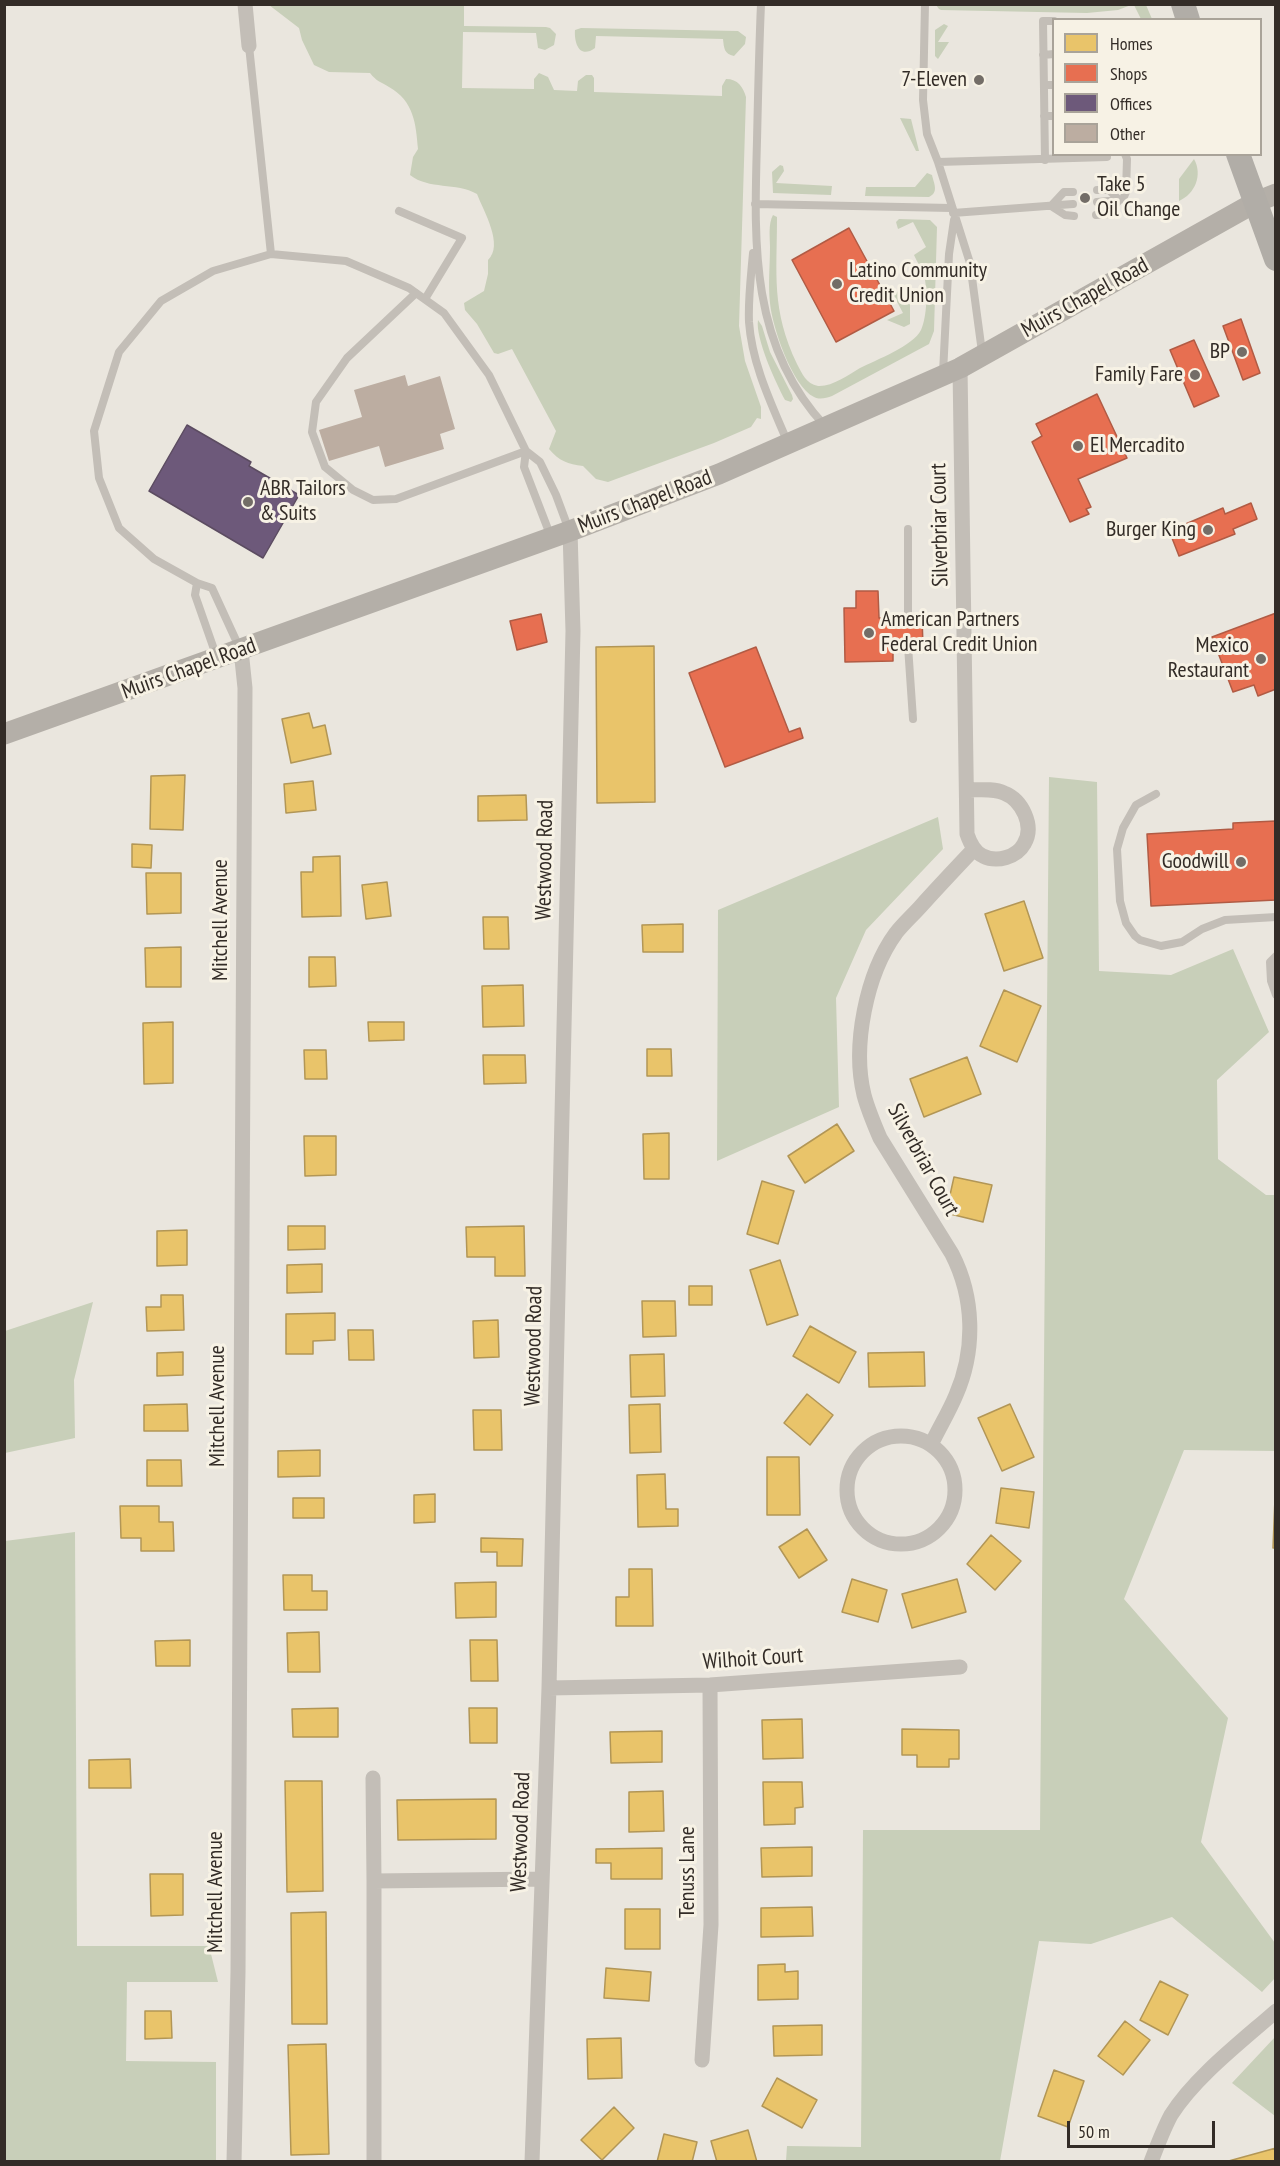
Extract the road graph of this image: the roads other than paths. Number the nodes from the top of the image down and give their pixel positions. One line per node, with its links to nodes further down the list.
1 (245, 4): 5 (street)
2 (761, 4): 22 (lane)
3 (925, 4): 16 (lane)
4 (1052, 21): 7 (lane)
5 (249, 46): 30 (lane)
6 (1052, 54): 7 (lane)
7 (1043, 55): 8 (lane)
8 (1044, 85): 9 (lane); 10 (lane)
9 (1052, 85)
10 (1044, 116): 11 (lane); 15 (lane)
11 (1052, 116)
12 (1107, 156): 15 (lane)
13 (1126, 156): 20 (lane)
14 (1239, 156): 19 (main road)
15 (1045, 160): 16 (lane)
16 (938, 162): 26 (lane)
17 (1096, 190): 20 (lane)
18 (1074, 192): 24 (lane)
19 (1266, 198): 31 (main road); 34 (main road, Muirs Chapel Road)
20 (1119, 200): 21 (lane); 27 (lane)
21 (1097, 202)
22 (756, 204): 26 (lane); 29 (lane)
23 (1073, 204): 24 (lane)
24 (1051, 206): 26 (lane); 28 (lane)
25 (399, 211): 33 (lane)
26 (953, 213): 34 (lane); 35 (lane)
27 (1096, 215)
28 (1074, 216)
29 (755, 233): 36 (lane); 37 (lane)
30 (271, 254): 32 (lane); 41 (lane)
31 (1275, 259)
32 (416, 293): 33 (lane); 38 (lane)
33 (425, 299): 38 (lane)
34 (982, 355): 35 (main road, Muirs Chapel Road)
35 (952, 372): 36 (main road, Muirs Chapel Road); 48 (street, Silverbriar Court)
36 (826, 427): 37 (main road, Muirs Chapel Road)
37 (788, 443): 40 (main road, Muirs Chapel Road)
38 (526, 451): 40 (lane); 40 (lane)
39 (908, 529): 42 (lane)
40 (561, 535): 44 (main road, Muirs Chapel Road); 57 (street, Westwood Road)
41 (197, 583): 44 (lane); 45 (lane)
42 (908, 617)
43 (908, 646): 46 (lane)
44 (241, 650): 45 (main road, Muirs Chapel Road); 63 (street, Mitchell Avenue)
45 (217, 658): 47 (main road, Muirs Chapel Road)
46 (913, 719)
47 (4, 734)
48 (967, 790): 50 (street, Silverbriar Court); 50 (street)
49 (1156, 795): 51 (lane)
50 (974, 849): 54 (street, Silverbriar Court)
51 (1275, 917)
52 (1275, 956): 53 (lane)
53 (1275, 995)
54 (931, 1445): 54 (street)
55 (960, 1667): 56 (street, Wilhoit Court)
56 (710, 1685): 57 (street, Wilhoit Court); 62 (street, Tenuss Lane)
57 (549, 1688): 59 (street, Westwood Road)
58 (373, 1778): 60 (street)
59 (542, 1879): 60 (street); 65 (street, Westwood Road)
60 (374, 1881): 64 (street)
61 (1275, 2011): 66 (street)
62 (702, 2060)
63 (234, 2162)
64 (374, 2162)
65 (532, 2162)
66 (1151, 2162)

